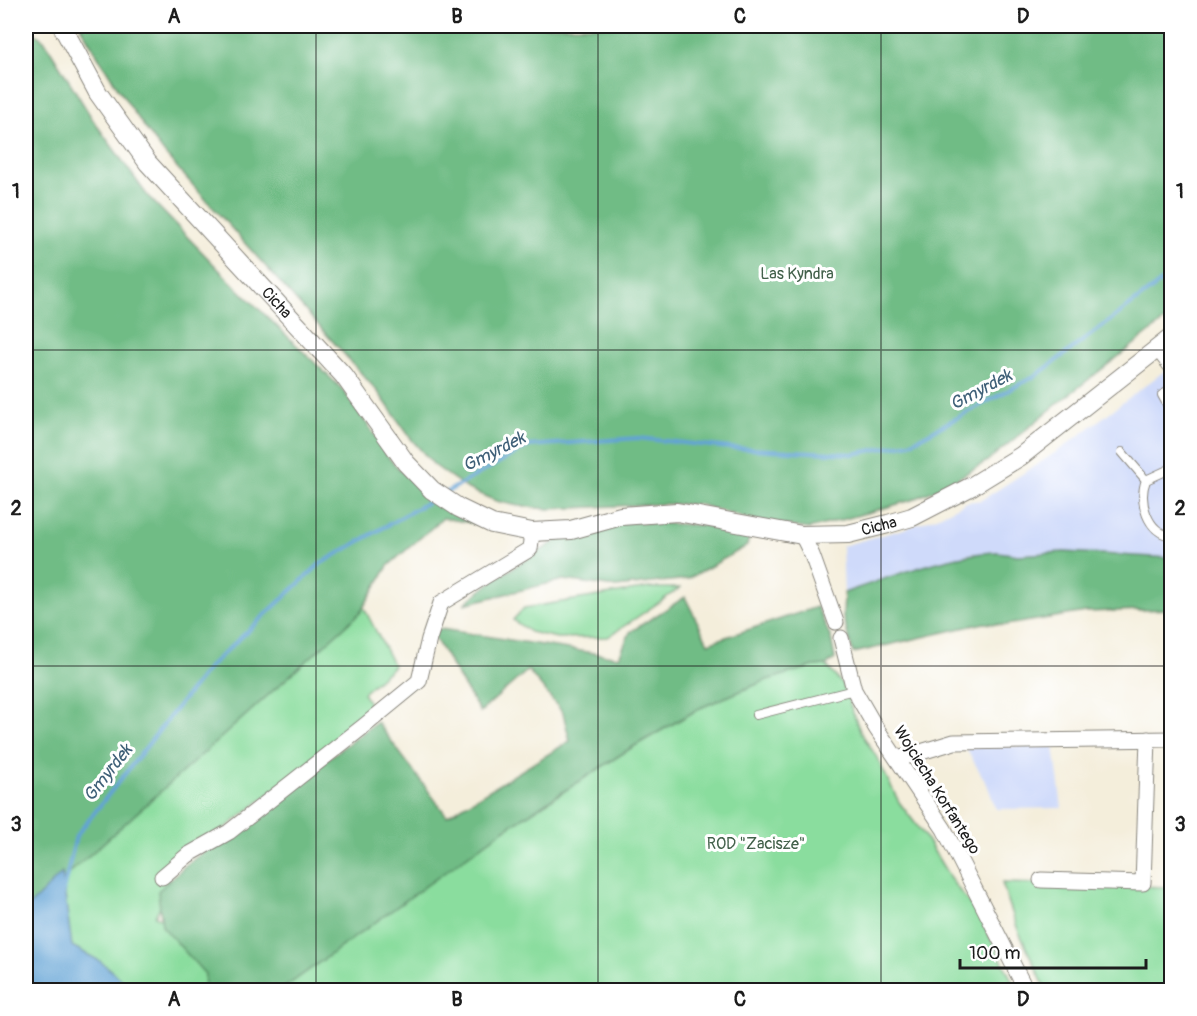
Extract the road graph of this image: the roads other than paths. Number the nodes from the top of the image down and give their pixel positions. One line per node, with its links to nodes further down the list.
1 (62, 26): 10 (street, Cicha)
2 (1172, 337): 3 (street, Cicha)
3 (1155, 350): 4 (lane); 11 (street, Cicha)
4 (1172, 373)
5 (1172, 389): 6 (lane)
6 (1172, 413)
7 (1122, 452): 9 (lane)
8 (1172, 468): 9 (lane)
9 (1146, 480): 12 (lane)
10 (532, 532): 11 (street, Cicha); 20 (street)
11 (802, 535): 13 (street)
12 (1172, 536)
13 (836, 622)
14 (841, 638): 15 (street, Wojciecha Korfantego)
15 (854, 690): 16 (lane); 19 (street, Wojciecha Korfantego)
16 (756, 715)
17 (1148, 739): 18 (street); 19 (street); 21 (street)
18 (1172, 739)
19 (898, 759): 22 (street, Wojciecha Korfantego)
20 (162, 877)
21 (1041, 880)
22 (1026, 990)

